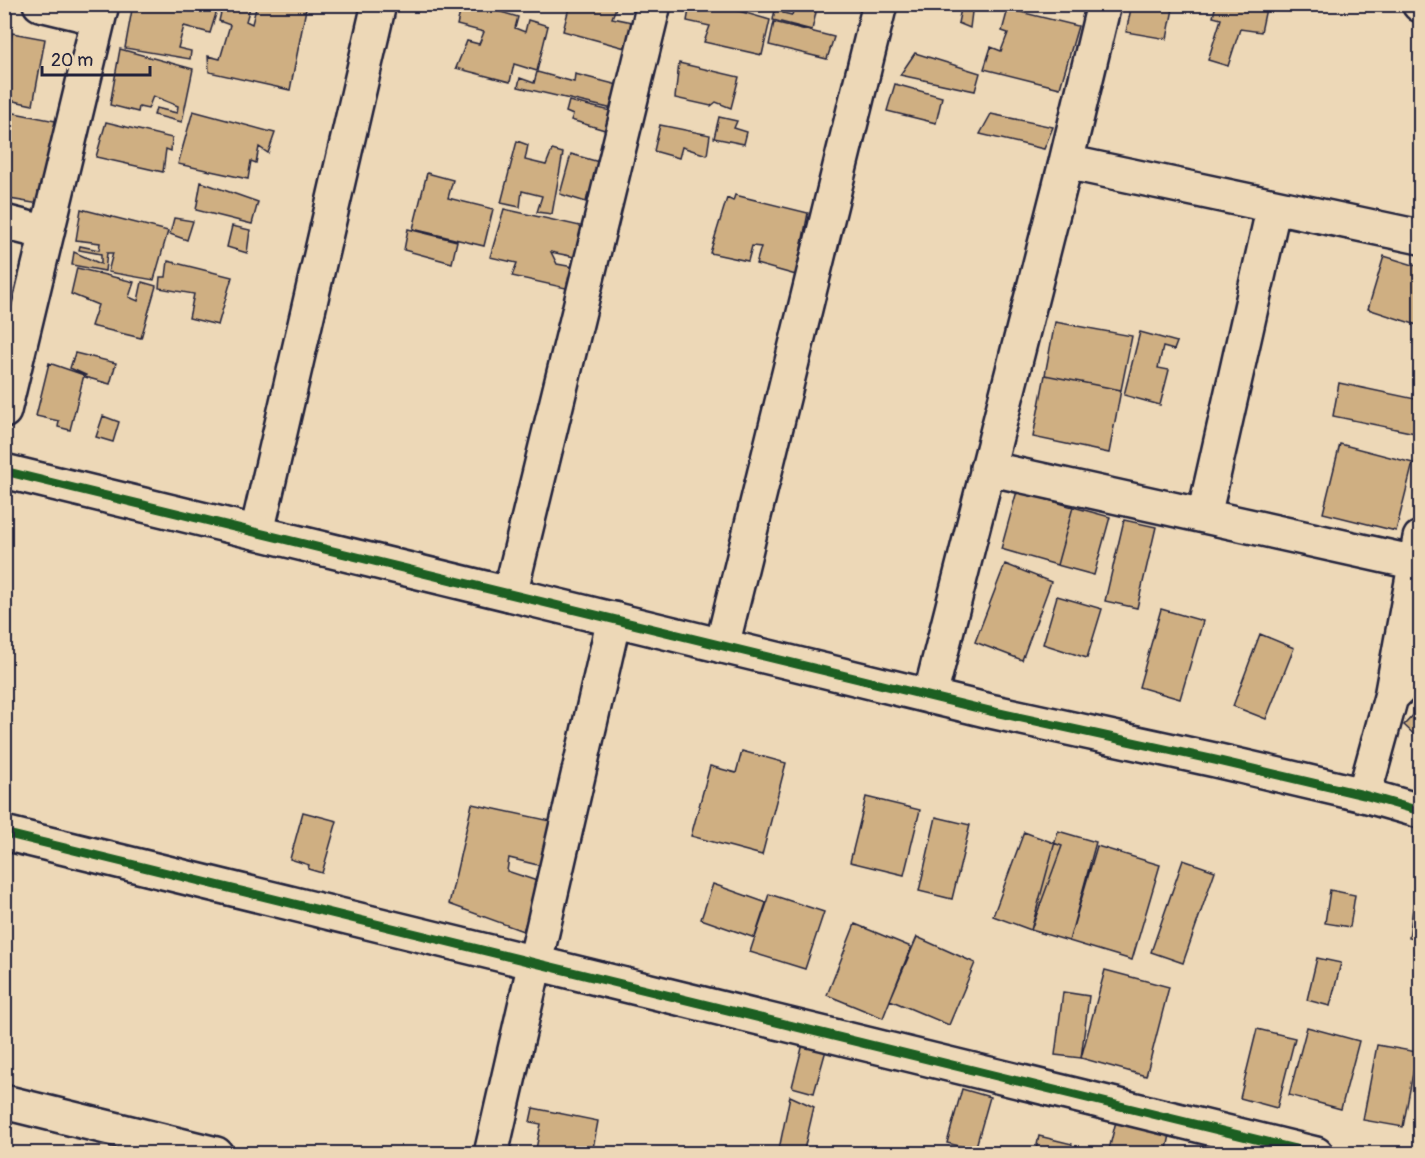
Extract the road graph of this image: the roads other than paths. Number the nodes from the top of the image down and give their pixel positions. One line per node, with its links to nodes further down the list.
1 (39, 4): 6 (street)
2 (379, 4): 16 (street)
3 (654, 4): 18 (street)
4 (880, 4): 20 (street)
5 (1104, 4): 7 (street)
6 (100, 11): 10 (street)
7 (1066, 162): 8 (street); 13 (street)
8 (1274, 206): 11 (street); 15 (street)
9 (4, 222): 10 (street)
10 (47, 233): 12 (street)
11 (1420, 237)
12 (4, 411)
13 (987, 468): 15 (street); 22 (street)
14 (4, 471): 16 (street)
15 (1204, 516): 17 (street)
16 (257, 532): 18 (street)
17 (1418, 550): 23 (street)
18 (510, 594): 19 (street)
19 (614, 619): 20 (street); 27 (street)
20 (722, 646): 22 (street)
21 (1420, 668): 23 (street)
22 (930, 696): 24 (street)
23 (1391, 697): 24 (street)
24 (1365, 795): 25 (street)
25 (1420, 811)
26 (4, 833): 27 (street)
27 (535, 963): 30 (street); 31 (street)
28 (4, 1102): 29 (street)
29 (216, 1154)
30 (491, 1154)
31 (1316, 1154)

